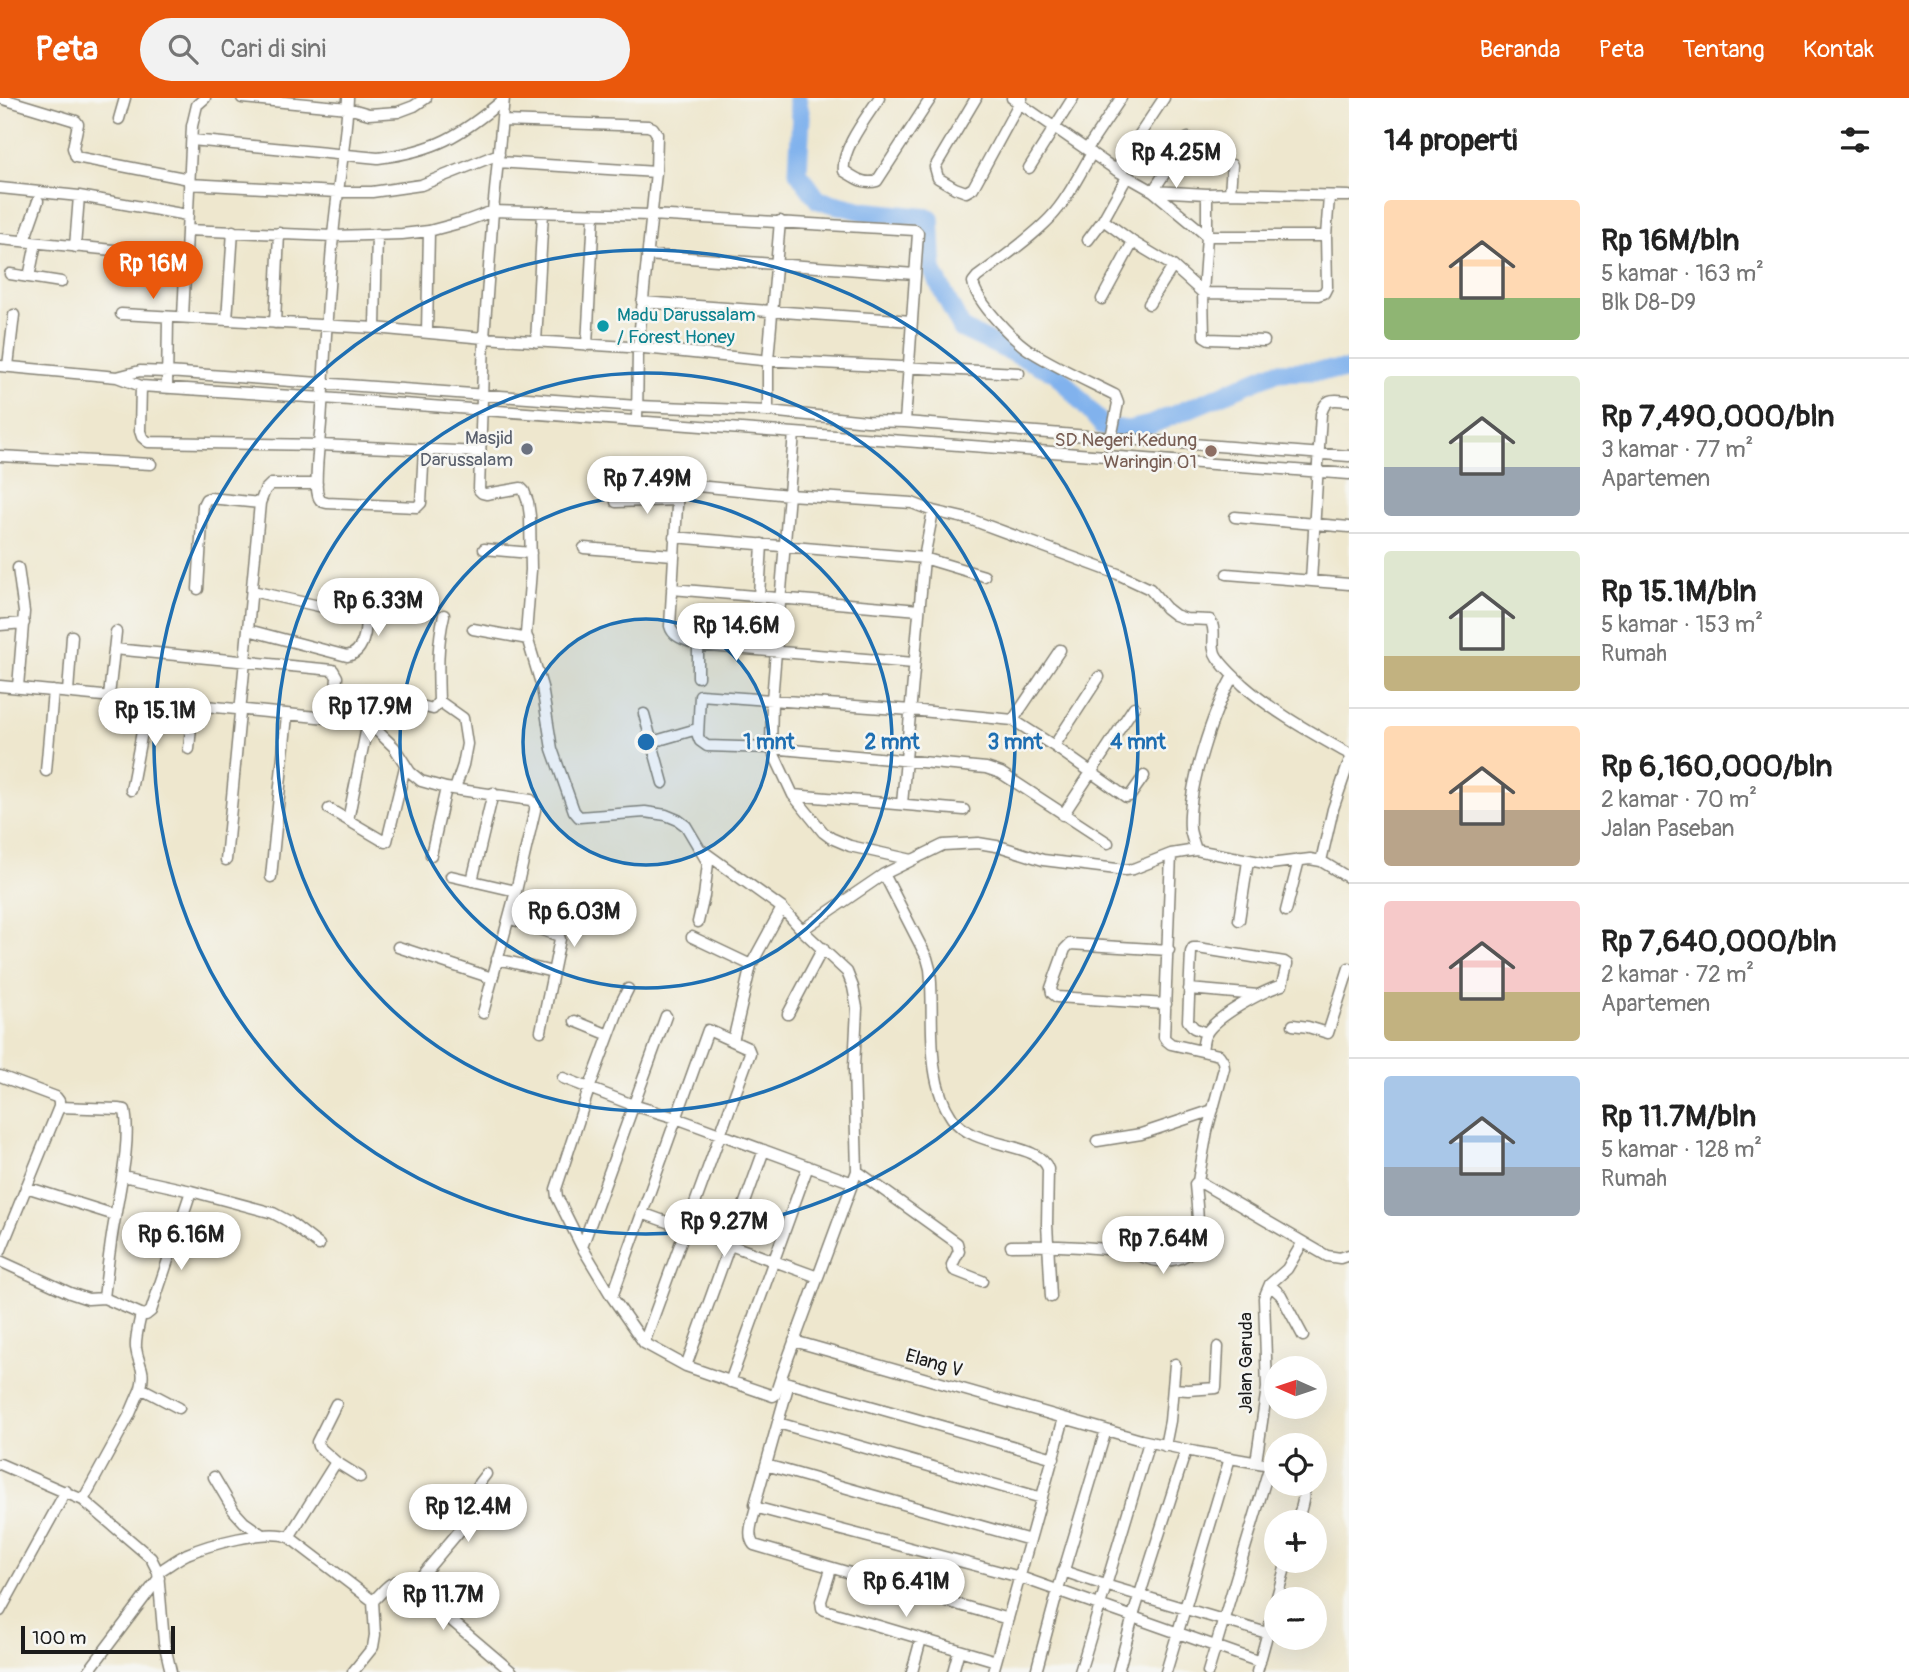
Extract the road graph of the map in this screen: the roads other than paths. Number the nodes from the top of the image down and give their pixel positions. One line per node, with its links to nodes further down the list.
1 (0, 98): 28 (street)
2 (125, 98): 15 (street)
3 (205, 98): 19 (street)
4 (242, 98): 14 (street)
5 (426, 98): 14 (street)
6 (879, 98): 7 (street)
7 (932, 98)
8 (976, 98): 13 (street)
9 (1073, 98): 17 (street)
10 (1121, 98): 20 (street)
11 (1164, 98): 25 (street)
12 (504, 99): 16 (street); 21 (street)
13 (1018, 99): 17 (street)
14 (348, 103): 21 (street)
15 (119, 119)
16 (503, 121): 22 (street); 26 (street)
17 (1055, 127): 20 (street); 24 (street)
18 (1188, 138): 30 (street)
19 (192, 140): 21 (street); 28 (street)
20 (1090, 151): 25 (street); 107 (street)
21 (344, 153): 31 (street)
22 (498, 158): 26 (street); 31 (street); 38 (street)
23 (1232, 165): 32 (street)
24 (1029, 168)
25 (1116, 170): 27 (street)
26 (656, 172): 42 (street)
27 (1128, 177): 30 (street); 43 (street)
28 (189, 182): 31 (street); 41 (street)
29 (0, 188): 34 (street)
30 (1153, 191): 33 (street); 51 (street)
31 (337, 192): 50 (street)
32 (1230, 193): 33 (street); 36 (street)
33 (1207, 194): 51 (street)
34 (79, 196): 41 (street); 58 (street)
35 (1349, 196): 36 (street)
36 (1329, 197): 52 (street)
37 (38, 201): 55 (street)
38 (493, 211): 39 (street); 46 (street); 82 (street)
39 (542, 212): 40 (street); 84 (street)
40 (594, 214): 42 (street); 85 (street)
41 (187, 215): 45 (street)
42 (652, 215): 44 (street); 59 (street)
43 (1103, 220): 54 (street); 56 (street)
44 (779, 221): 61 (street); 64 (street)
45 (187, 230): 47 (street); 60 (street)
46 (429, 230): 49 (street); 81 (street)
47 (233, 232): 48 (street); 76 (street)
48 (279, 233): 50 (street); 78 (street)
49 (377, 234): 50 (street); 80 (street)
50 (333, 236): 79 (street)
51 (1207, 236): 52 (street); 67 (street)
52 (1326, 236): 67 (street)
53 (0, 239): 55 (street)
54 (1087, 240)
55 (24, 241): 57 (street)
56 (1133, 242): 62 (street); 68 (street)
57 (36, 243): 58 (street); 65 (street)
58 (75, 247): 60 (street)
59 (647, 255): 61 (street); 69 (street)
60 (185, 257): 75 (street)
61 (776, 264): 64 (street); 71 (street)
62 (1173, 266): 67 (street); 70 (street)
63 (10, 274): 65 (street)
64 (915, 274): 77 (street)
65 (29, 277): 66 (street)
66 (61, 282)
67 (1203, 293): 83 (street)
68 (1102, 299)
69 (642, 302): 71 (street); 86 (street)
70 (1149, 304)
71 (771, 312): 77 (street); 87 (street)
72 (14, 314): 88 (street)
73 (121, 314): 74 (street)
74 (168, 317): 75 (street); 90 (street)
75 (183, 317): 76 (street)
76 (227, 320): 78 (street)
77 (912, 321): 89 (street)
78 (275, 323): 79 (street)
79 (326, 326): 80 (street); 93 (street)
80 (375, 328): 81 (street)
81 (427, 332): 82 (street)
82 (484, 338): 84 (street); 96 (street)
83 (1265, 341)
84 (536, 342): 85 (street)
85 (587, 345): 86 (street)
86 (638, 348): 87 (street); 99 (street)
87 (768, 360): 89 (street); 101 (street)
88 (4, 366): 92 (street)
89 (908, 367): 91 (street); 104 (street)
90 (168, 372): 92 (street); 93 (street); 95 (street)
91 (1019, 373)
92 (117, 377): 94 (street)
93 (323, 382): 96 (street); 97 (street)
94 (141, 386): 95 (street); 109 (street)
95 (167, 388): 97 (street)
96 (481, 394): 99 (street); 100 (street)
97 (323, 398): 100 (street); 109 (street)
98 (1349, 401): 113 (street)
99 (637, 406): 101 (street); 102 (street)
100 (481, 411): 102 (street); 112 (street)
101 (768, 411): 103 (street)
102 (636, 421): 106 (street)
103 (867, 421): 104 (street); 108 (street)
104 (905, 422): 105 (street)
105 (972, 427): 107 (street); 110 (street)
106 (794, 433): 108 (street); 121 (street)
107 (1109, 433): 113 (street); 114 (street)
108 (867, 439): 110 (street)
109 (320, 444): 111 (street); 120 (street)
110 (971, 446): 114 (street)
111 (424, 449): 112 (street); 120 (street)
112 (480, 452): 134 (street)
113 (1319, 454): 116 (street); 118 (street)
114 (1099, 455): 118 (street)
115 (0, 456): 117 (street)
116 (1349, 456)
117 (150, 464)
118 (1318, 472): 119 (street); 127 (street)
119 (1349, 474)
120 (317, 484): 124 (street)
121 (789, 495): 122 (street); 125 (street); 131 (street)
122 (676, 500): 123 (street); 129 (street)
123 (616, 502)
124 (260, 503): 142 (street); 144 (street)
125 (933, 511): 136 (street); 162 (street)
126 (1235, 517): 127 (street)
127 (1315, 524): 128 (street); 140 (street)
128 (1349, 527)
129 (674, 537): 130 (street); 135 (street)
130 (762, 544): 131 (street); 145 (street)
131 (785, 546): 136 (street); 146 (street)
132 (584, 548): 135 (street)
133 (484, 549): 134 (street)
134 (531, 553): 155 (street)
135 (674, 555): 143 (street)
136 (923, 558): 139 (street); 147 (street)
137 (18, 568): 149 (street)
138 (1227, 574): 140 (street)
139 (984, 576)
140 (1311, 581): 141 (street)
141 (1349, 584)
142 (198, 589)
143 (672, 589): 145 (street); 156 (street)
144 (251, 591): 152 (street); 152 (street)
145 (758, 596): 146 (street)
146 (780, 598): 147 (street); 159 (street)
147 (919, 610): 161 (street)
148 (444, 615): 171 (street)
149 (24, 623): 150 (street); 166 (street)
150 (0, 625)
151 (473, 629): 155 (street)
152 (248, 630): 160 (street)
153 (116, 632): 157 (street)
154 (72, 636): 168 (street)
155 (528, 639): 206 (street)
156 (698, 645): 159 (street); 163 (street)
157 (114, 649): 160 (street); 169 (street)
158 (1060, 650): 181 (street)
159 (776, 651): 161 (street); 172 (street)
160 (245, 662): 176 (street); 180 (street)
161 (914, 663): 177 (street)
162 (1233, 676): 188 (street); 207 (street)
163 (698, 677)
164 (1099, 677): 185 (street)
165 (0, 685): 166 (street)
166 (18, 687): 167 (street)
167 (53, 691): 168 (street); 192 (street)
168 (68, 692): 169 (street)
169 (108, 696): 170 (street)
170 (148, 700): 174 (street); 197 (street)
171 (439, 701): 173 (street); 196 (street)
172 (772, 701): 177 (street); 183 (street); 186 (street)
173 (401, 702)
174 (193, 704): 176 (street); 187 (street)
175 (1134, 707): 193 (street)
176 (240, 709): 179 (street); 210 (street)
177 (911, 710): 181 (street); 189 (street)
178 (644, 714): 184 (street)
179 (287, 715): 180 (street); 217 (street)
180 (334, 719): 182 (street)
181 (1013, 720): 185 (street)
182 (368, 722): 191 (street); 204 (street)
183 (697, 729): 184 (street); 186 (street)
184 (652, 742): 195 (street)
185 (1054, 746): 193 (street)
186 (771, 748): 189 (street); 199 (street)
187 (189, 749)
188 (1349, 754)
189 (906, 760): 200 (street); 203 (street)
190 (1349, 762): 214 (street)
191 (405, 767): 196 (street); 204 (street)
192 (46, 771)
193 (1090, 772): 194 (street); 203 (street)
194 (1144, 776)
195 (663, 783)
196 (451, 788): 198 (street); 209 (street)
197 (131, 790)
198 (493, 793): 219 (street); 220 (street)
199 (793, 795): 200 (street); 211 (street)
200 (902, 804): 202 (street)
201 (329, 809): 204 (street)
202 (964, 810)
203 (1063, 814): 205 (street)
204 (348, 820)
205 (1108, 844)
206 (700, 849): 221 (street); 225 (street)
207 (1196, 850): 208 (street); 213 (street)
208 (1171, 854): 211 (street); 230 (street)
209 (431, 855)
210 (226, 860)
211 (912, 860): 215 (street)
212 (1299, 860): 213 (street); 214 (street); 222 (street)
213 (1248, 861): 224 (street)
214 (1321, 861): 218 (street)
215 (884, 874): 226 (street); 273 (street)
216 (451, 876): 219 (street)
217 (271, 877)
218 (1349, 878)
219 (472, 881): 220 (street)
220 (516, 891): 223 (street)
221 (782, 908): 226 (street); 232 (street)
222 (1286, 911)
223 (509, 918): 231 (street); 234 (street)
224 (1239, 920)
225 (698, 922)
226 (802, 930): 229 (street)
227 (692, 937): 232 (street)
228 (398, 947): 235 (street)
229 (823, 948): 241 (street); 261 (street)
230 (1169, 950): 239 (street); 239 (street)
231 (498, 959): 234 (street); 235 (street)
232 (751, 965): 248 (street)
233 (1349, 968): 244 (street)
234 (553, 972): 245 (street)
235 (492, 978): 240 (street)
236 (628, 989): 247 (street)
237 (1189, 989): 238 (street); 238 (street); 246 (street)
238 (1258, 995): 246 (street)
239 (1166, 1004): 249 (street)
240 (483, 1013)
241 (788, 1014)
242 (666, 1016): 253 (street)
243 (575, 1021): 247 (street)
244 (1293, 1026)
245 (541, 1031)
246 (1206, 1033): 249 (street)
247 (610, 1035): 252 (street)
248 (733, 1041): 256 (street); 257 (street)
249 (1202, 1051): 255 (street)
250 (0, 1076): 254 (street)
251 (563, 1078): 252 (street)
252 (589, 1089): 253 (street); 275 (street)
253 (633, 1105): 256 (street); 275 (street)
254 (59, 1107): 262 (street); 265 (street)
255 (1213, 1110): 258 (street); 263 (street)
256 (676, 1118): 257 (street); 267 (street)
257 (720, 1134): 259 (street); 269 (street)
258 (1097, 1141)
259 (764, 1150): 260 (street); 272 (street)
260 (808, 1166): 264 (street); 279 (street)
261 (857, 1171): 264 (street); 281 (street)
262 (123, 1176): 266 (street); 268 (street)
263 (1198, 1181): 270 (street); 273 (street)
264 (853, 1183): 280 (street)
265 (26, 1187): 268 (street); 276 (street)
266 (191, 1191): 271 (street); 286 (street)
267 (642, 1213): 269 (street); 283 (street)
268 (115, 1215): 285 (street)
269 (686, 1229): 272 (street); 289 (street)
270 (1303, 1242): 277 (street); 282 (street)
271 (319, 1245)
272 (730, 1245): 279 (street); 292 (street)
273 (1048, 1245): 274 (street); 284 (street)
274 (1011, 1246)
275 (582, 1247): 283 (street)
276 (0, 1252)
277 (1349, 1255)
278 (0, 1261): 285 (street)
279 (774, 1261): 280 (street); 293 (street)
280 (818, 1277): 288 (street)
281 (982, 1281)
282 (1270, 1285): 287 (street, Jalan Garuda); 308 (street, Jalan Garuda)
283 (612, 1297): 289 (street)
284 (1051, 1297)
285 (104, 1298): 286 (street)
286 (141, 1314): 295 (street)
287 (1303, 1336)
288 (794, 1341): 294 (street); 299 (street, Elang V)
289 (644, 1343): 292 (street)
290 (1217, 1347): 296 (street)
291 (1175, 1364): 296 (street)
292 (686, 1366): 293 (street)
293 (730, 1382): 294 (street)
294 (785, 1382): 300 (street); 305 (street)
295 (141, 1388): 298 (street); 318 (street)
296 (1173, 1389): 303 (street)
297 (336, 1404): 307 (street)
298 (179, 1408)
299 (1064, 1418): 301 (street, Elang V); 305 (street)
300 (778, 1423): 311 (street); 317 (street)
301 (1106, 1430): 302 (street, Elang V); 324 (street)
302 (1149, 1442): 303 (street, Elang V); 327 (street)
303 (1165, 1446): 304 (street, Elang V)
304 (1186, 1450): 306 (street, Elang V); 330 (street)
305 (1054, 1458): 317 (street)
306 (1230, 1458): 308 (street, Elang V); 333 (street)
307 (335, 1462): 314 (street); 321 (street)
308 (1256, 1462): 310 (street, Elang V)
309 (0, 1464): 315 (street)
310 (1264, 1464)
311 (766, 1465): 319 (street); 322 (street)
312 (486, 1474): 328 (street)
313 (214, 1477): 320 (street)
314 (360, 1477)
315 (66, 1491): 318 (street); 334 (street)
316 (1264, 1494): 337 (street)
317 (1042, 1498): 322 (street)
318 (83, 1500): 325 (street)
319 (756, 1507): 323 (street); 326 (street)
320 (261, 1534): 321 (street); 325 (street)
321 (289, 1537): 331 (street)
322 (1030, 1540): 326 (street)
323 (831, 1569): 336 (street); 340 (street)
324 (1063, 1571): 327 (street); 329 (street)
325 (159, 1575): 346 (street); 347 (street)
326 (1020, 1577): 329 (street); 336 (street)
327 (1105, 1585): 330 (street); 332 (street)
328 (413, 1586): 331 (street); 349 (street)
329 (1058, 1590): 332 (street); 353 (street)
330 (1140, 1595): 333 (street); 335 (street)
331 (373, 1601): 348 (street)
332 (1099, 1605): 335 (street); 354 (street)
333 (1185, 1609): 337 (street); 338 (street)
334 (0, 1611)
335 (1133, 1616): 338 (street); 355 (street)
336 (1008, 1619): 344 (street)
337 (1223, 1620): 339 (street); 342 (street)
338 (1178, 1632): 342 (street); 356 (street)
339 (1264, 1632)
340 (921, 1639): 343 (street); 350 (street)
341 (1264, 1644): 345 (street)
342 (1215, 1645): 345 (street); 357 (street)
343 (959, 1650): 344 (street); 351 (street)
344 (996, 1661): 352 (street)
345 (1258, 1667)
346 (88, 1672)
347 (171, 1672)
348 (353, 1672)
349 (513, 1672)
350 (912, 1672)
351 (953, 1672)
352 (993, 1672)
353 (1036, 1672)
354 (1080, 1672)
355 (1118, 1672)
356 (1166, 1672)
357 (1208, 1672)

